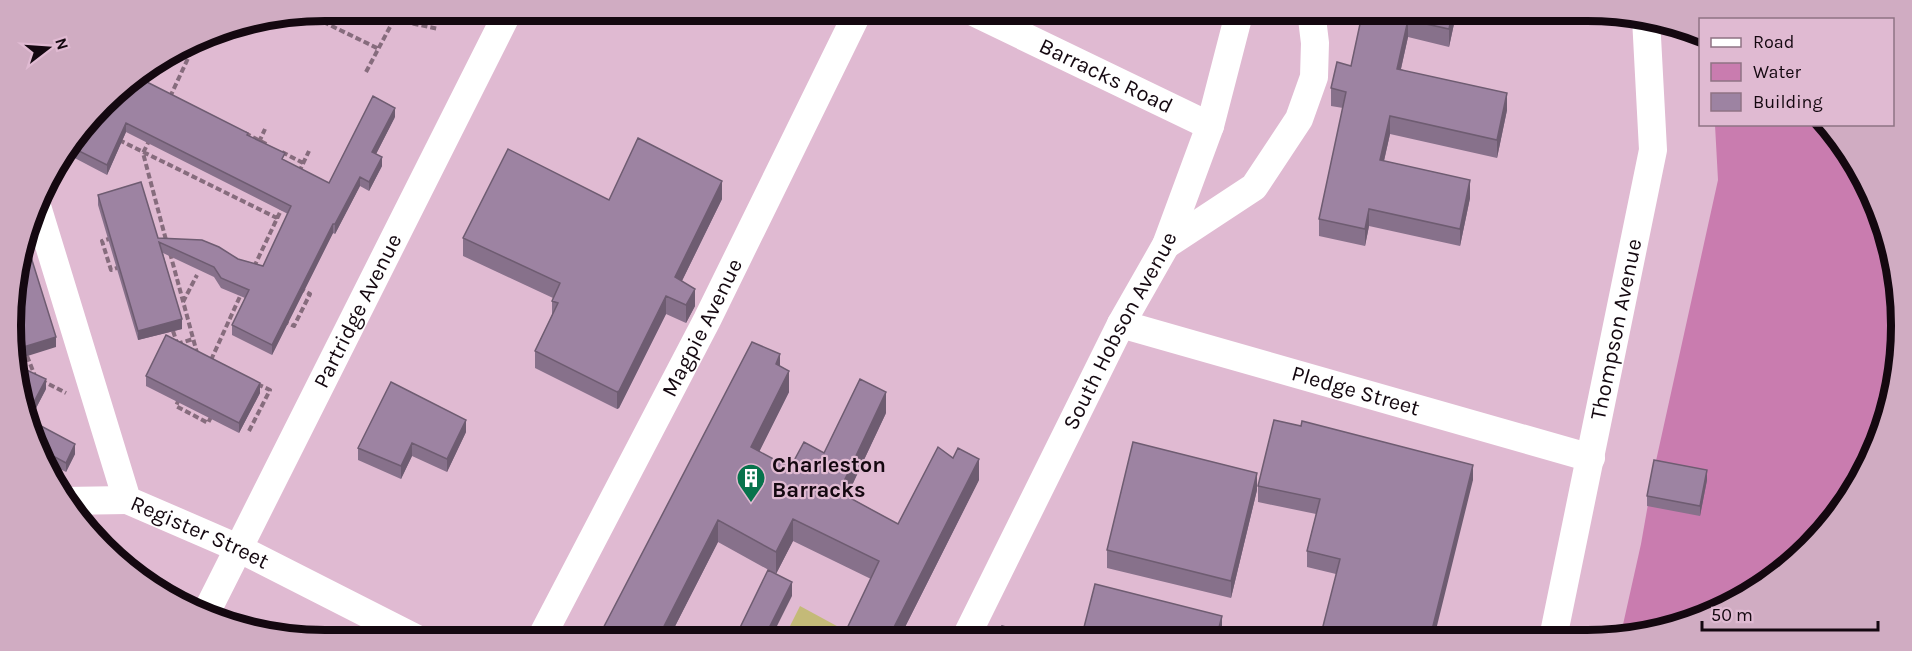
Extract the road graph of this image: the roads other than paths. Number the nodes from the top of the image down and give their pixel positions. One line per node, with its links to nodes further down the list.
1 (503, 21): 14 (street, Partridge Avenue)
2 (854, 21): 17 (street, Magpie Avenue)
3 (992, 21): 7 (street, Barracks Road)
4 (1237, 21): 7 (street, South Hobson Avenue)
5 (1312, 21): 9 (street)
6 (1646, 27): 11 (street, Thompson Avenue)
7 (1210, 126): 9 (street, South Hobson Avenue)
8 (41, 218): 12 (street, Register Street)
9 (1166, 245): 10 (street, South Hobson Avenue)
10 (1120, 324): 11 (street, Pledge Street); 18 (street, South Hobson Avenue)
11 (1591, 459): 19 (street, Thompson Avenue)
12 (127, 500): 13 (street); 14 (street, Register Street)
13 (76, 501)
14 (238, 549): 15 (street, Partridge Avenue); 16 (street, Register Street)
15 (209, 607)
16 (399, 630)
17 (545, 630)
18 (970, 630)
19 (1555, 630)

